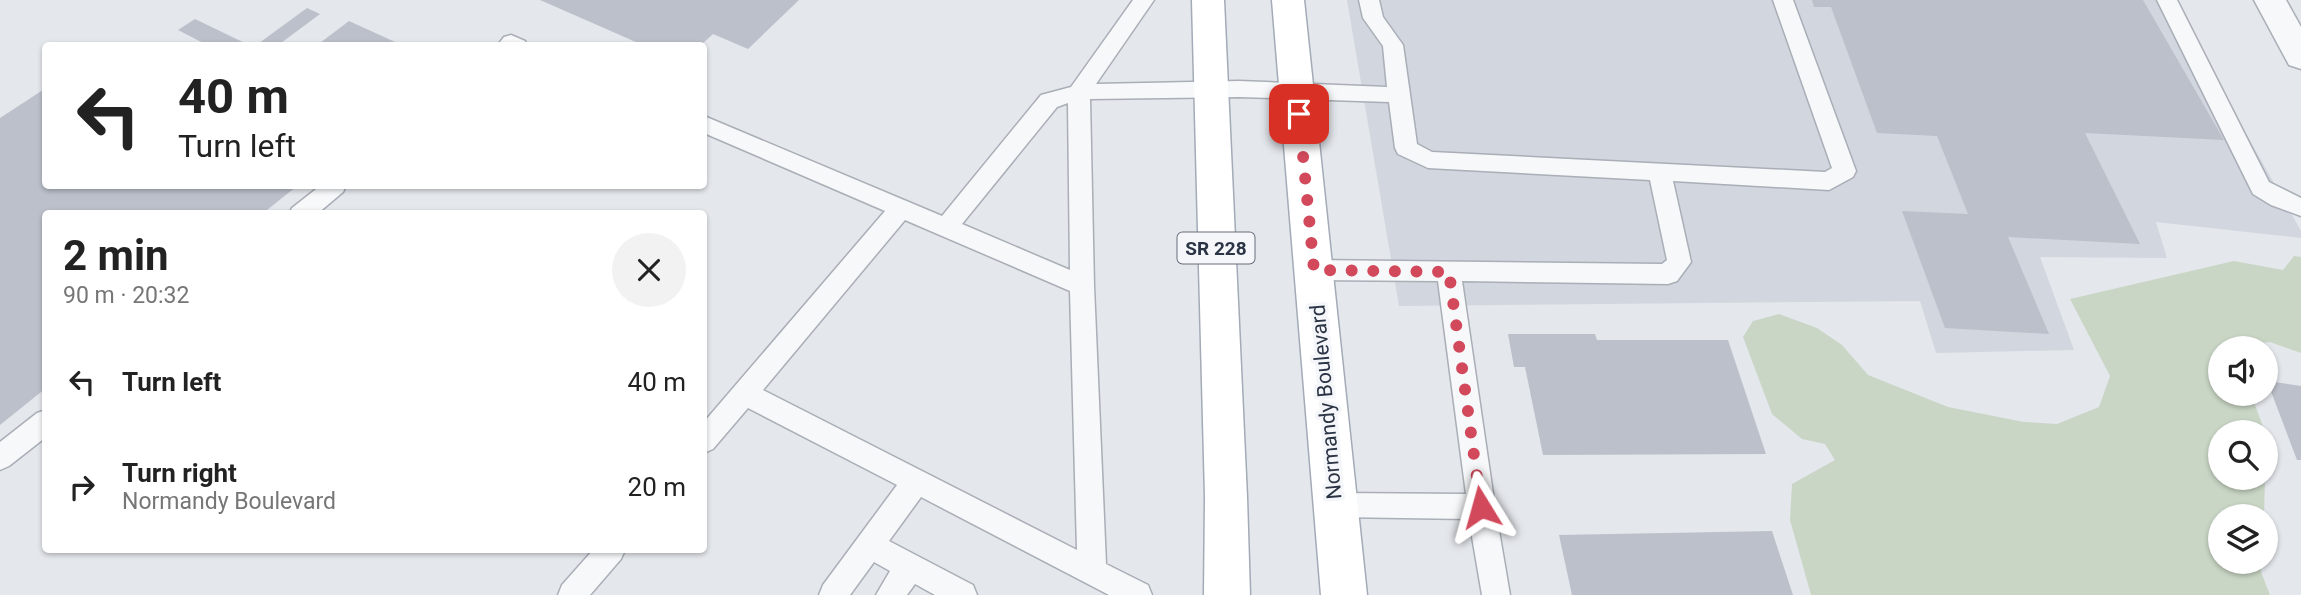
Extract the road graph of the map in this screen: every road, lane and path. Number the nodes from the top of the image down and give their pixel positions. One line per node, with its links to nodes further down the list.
1 (1144, 0): 11 (lane)
2 (1208, 0): 9 (main road, SR 228)
3 (1288, 0): 10 (main road, Normandy Boulevard)
4 (1369, 0): 12 (lane)
5 (1783, 0): 14 (lane)
6 (2166, 0): 16 (lane)
7 (2270, 0): 8 (street)
8 (2301, 57)
9 (1210, 87): 10 (lane); 11 (lane); 39 (main road, SR 228)
10 (1297, 88): 12 (lane); 20 (main road, Normandy Boulevard)
11 (1079, 92): 19 (lane); 22 (lane)
12 (1399, 95): 14 (lane)
13 (707, 125): 17 (lane)
14 (1660, 172): 21 (lane)
15 (331, 189): 18 (lane)
16 (2301, 207)
17 (901, 208): 19 (lane); 23 (lane)
18 (305, 210)
19 (946, 227): 22 (lane)
20 (1314, 270): 21 (lane); 28 (main road, Normandy Boulevard)
21 (1449, 272): 29 (lane)
22 (1082, 286): 33 (lane)
23 (744, 393): 25 (lane); 27 (lane)
24 (42, 424): 26 (lane)
25 (707, 438)
26 (0, 458)
27 (916, 482): 30 (lane); 33 (lane)
28 (1336, 505): 29 (lane); 40 (main road, Normandy Boulevard)
29 (1481, 507): 41 (lane)
30 (869, 545): 32 (lane); 37 (lane)
31 (608, 553): 36 (lane)
32 (911, 567): 34 (lane); 38 (lane)
33 (1092, 572): 35 (lane)
34 (949, 592)
35 (1131, 593)
36 (572, 595)
37 (833, 595)
38 (890, 595)
39 (1227, 595)
40 (1344, 595)
41 (1496, 595)

